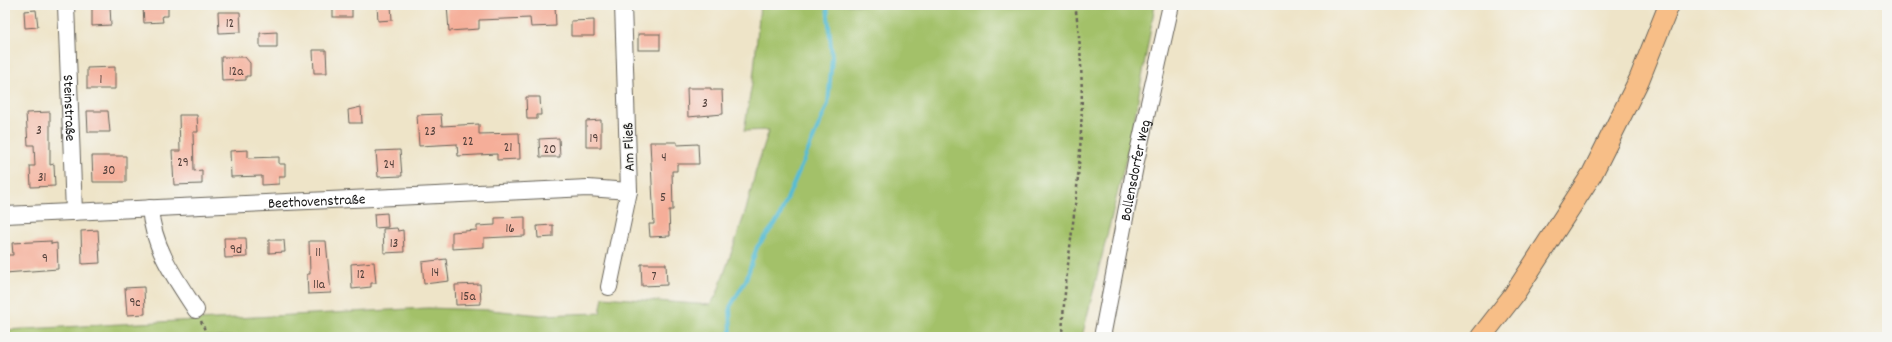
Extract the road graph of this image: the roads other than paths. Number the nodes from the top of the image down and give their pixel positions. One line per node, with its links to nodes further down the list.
1 (66, 5): 7 (street, Steinstraße)
2 (623, 5): 5 (street, Am Fließ)
3 (1171, 5): 11 (street, Bollensdorfer Weg)
4 (1669, 5): 12 (main road)
5 (629, 191): 6 (street, Beethovenstraße); 9 (street, Am Fließ)
6 (150, 208): 7 (street, Beethovenstraße); 10 (street)
7 (74, 212): 8 (street, Beethovenstraße)
8 (5, 215)
9 (609, 287)
10 (196, 310)
11 (1102, 337)
12 (1481, 337)

